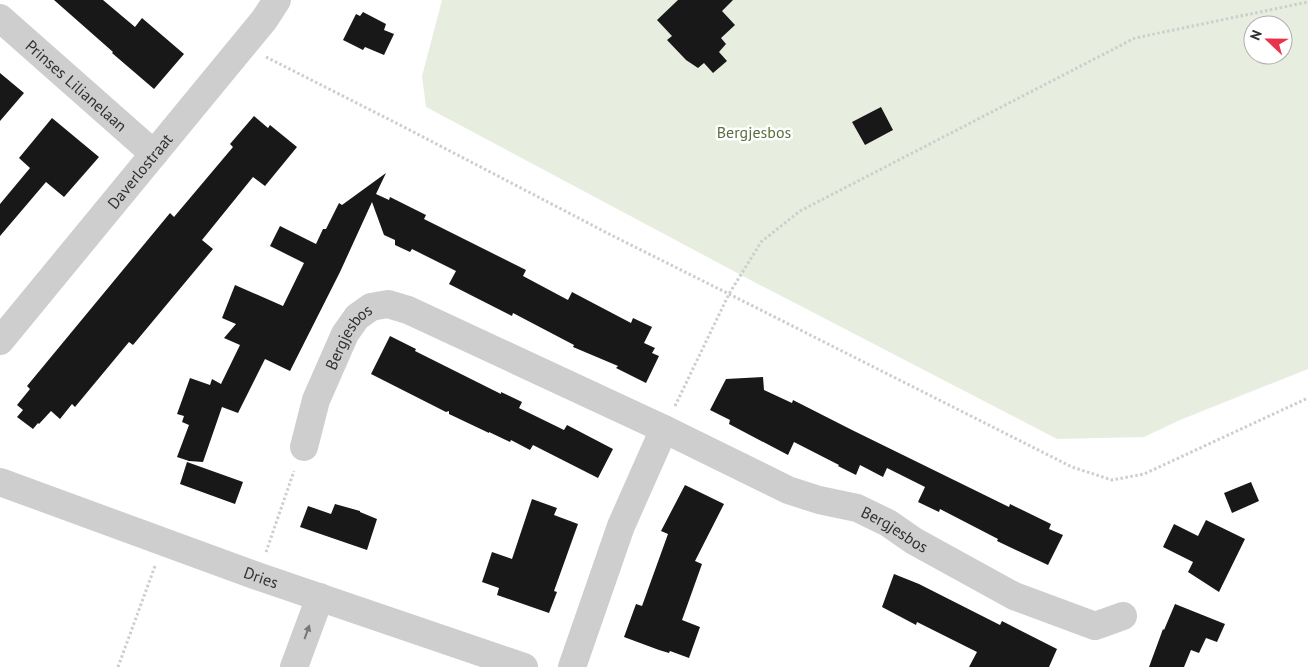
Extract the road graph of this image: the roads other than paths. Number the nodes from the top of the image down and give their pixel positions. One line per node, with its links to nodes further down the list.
1 (277, 0): 3 (street, Daverlostraat)
2 (0, 18): 3 (street, Prinses Lilianelaan)
3 (154, 154): 4 (street, Daverlostraat)
4 (0, 341)
5 (664, 429): 6 (street, Bergjesbos); 9 (street, Bergjesbos); 12 (street)
6 (304, 447)
7 (0, 482): 8 (street, Dries)
8 (320, 597): 10 (street, one-way to 8); 11 (street, Dries)
9 (1123, 616)
10 (294, 667)
11 (524, 667)
12 (572, 667)

